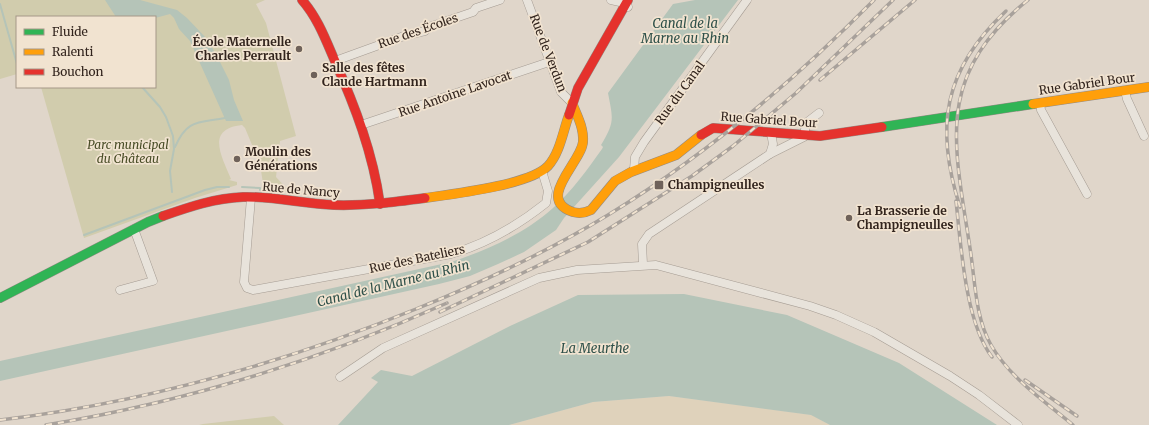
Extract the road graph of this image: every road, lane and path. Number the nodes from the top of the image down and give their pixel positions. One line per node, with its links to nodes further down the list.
1 (302, 0): 8 (main road)
2 (500, 0): 7 (street, Rue des Écoles)
3 (527, 0): 9 (street, Rue de Verdun)
4 (611, 0): 6 (street)
5 (747, 0): 23 (street, Rue du Canal)
6 (629, 3): 12 (main road, Rue de Nancy)
7 (476, 4): 8 (street, Rue des Écoles)
8 (335, 61): 15 (main road)
9 (549, 62): 12 (street, Rue de Verdun); 15 (street, Rue Antoine Lavocat)
10 (1149, 87): 11 (main road, Rue Gabriel Bour)
11 (1125, 90): 13 (main road, Rue Gabriel Bour); 18 (street)
12 (572, 103): 16 (main road, Rue de Nancy); 20 (main road, Rue Gabriel Bour)
13 (1040, 103): 19 (main road, Rue Gabriel Bour); 25 (street)
14 (819, 113): 19 (street)
15 (361, 125): 27 (main road)
16 (564, 130): 20 (main road); 24 (main road, Rue de Nancy)
17 (774, 134): 19 (main road, Rue Gabriel Bour); 21 (street); 22 (street); 23 (main road, Rue Gabriel Bour)
18 (1144, 136)
19 (804, 137): 21 (street)
20 (583, 138): 23 (main road, Rue Gabriel Bour)
21 (778, 150): 22 (street)
22 (770, 154): 29 (street)
23 (634, 169)
24 (542, 171): 26 (street, Rue des Bateliers); 27 (main road, Rue de Nancy)
25 (1087, 194)
26 (251, 198): 27 (main road, Rue de Nancy); 28 (main road, Rue de Nancy)
27 (380, 204)
28 (134, 229): 30 (street); 31 (main road, Rue de Nancy)
29 (643, 264): 32 (street); 33 (street)
30 (120, 290)
31 (0, 298)
32 (340, 377)
33 (1018, 425)

